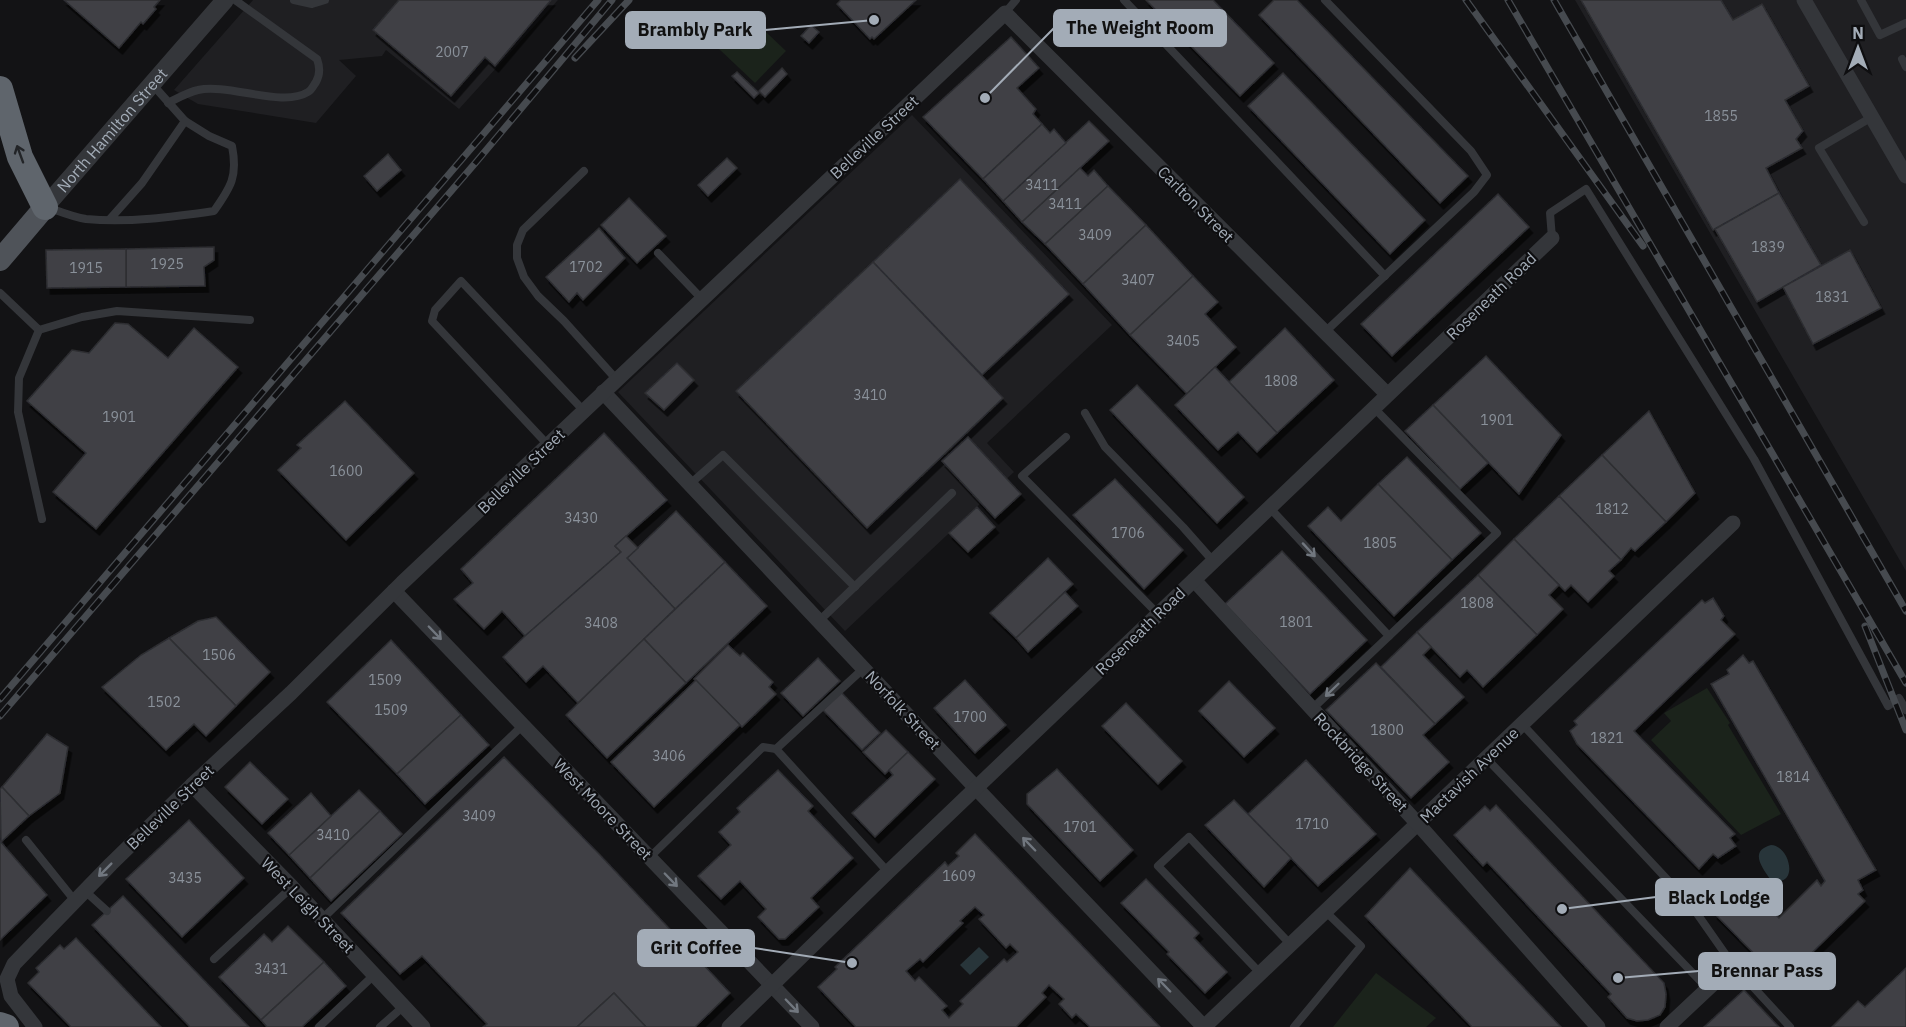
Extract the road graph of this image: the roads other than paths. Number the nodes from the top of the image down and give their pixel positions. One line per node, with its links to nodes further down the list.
1 (225, 0): 14 (street, North Hamilton Street)
2 (235, 0): 16 (lane)
3 (294, 0): 4 (lane)
4 (326, 0)
5 (1016, 0): 10 (lane)
6 (1124, 0): 27 (lane)
7 (1325, 0): 27 (lane)
8 (1804, 0): 17 (street)
9 (1862, 0): 11 (lane)
10 (1005, 13): 29 (street, Belleville Street); 32 (street, Carlton Street)
11 (1906, 23)
12 (1902, 59): 13 (lane)
13 (1906, 67)
14 (153, 85): 16 (lane); 21 (street, North Hamilton Street)
15 (0, 89): 21 (highway, one-way to 15)
16 (168, 102): 18 (lane)
17 (1872, 117): 20 (street); 23 (lane)
18 (185, 121): 22 (lane); 22 (lane)
19 (584, 171): 33 (lane)
20 (1906, 176)
21 (45, 207): 22 (lane); 26 (main road, North Hamilton Street)
22 (110, 219)
23 (1864, 222)
24 (1552, 238): 35 (street, Roseneath Road); 55 (lane)
25 (658, 253): 29 (lane)
26 (0, 260)
27 (1384, 276): 32 (lane)
28 (0, 293): 31 (lane)
29 (702, 299): 33 (street, Belleville Street)
30 (250, 320): 31 (lane)
31 (39, 330): 44 (lane)
32 (1325, 332): 35 (street, Carlton Street)
33 (617, 380): 34 (street, Belleville Street)
34 (603, 392): 37 (street, Belleville Street); 41 (street, Norfolk Street)
35 (1388, 394): 36 (street, Roseneath Road)
36 (1374, 408): 43 (street, Roseneath Road); 52 (lane)
37 (584, 411): 40 (street, Belleville Street); 40 (lane)
38 (1085, 413): 46 (lane)
39 (1066, 436): 50 (lane)
40 (548, 445): 49 (street, Belleville Street)
41 (690, 484): 48 (lane); 51 (street, Norfolk Street)
42 (952, 493): 48 (lane)
43 (1269, 507): 46 (street, Roseneath Road); 52 (lane, one-way to 52)
44 (42, 519)
45 (1733, 524): 56 (street, Mactavish Avenue)
46 (1213, 561): 47 (street, Roseneath Road)
47 (1194, 580): 50 (street, Roseneath Road); 54 (street, Rockbridge Street)
48 (855, 586): 51 (lane)
49 (394, 591): 57 (street, West Moore Street, one-way to 57); 60 (street, Belleville Street)
50 (1158, 614): 61 (street, Roseneath Road)
51 (819, 621): 53 (street, Norfolk Street)
52 (1389, 636): 54 (lane, one-way to 54)
53 (864, 668): 58 (lane); 61 (street, Norfolk Street)
54 (1312, 709): 62 (street, Rockbridge Street)
55 (1906, 710)
56 (1522, 724): 59 (street, Mactavish Avenue); 73 (lane)
57 (523, 725): 64 (street, West Moore Street); 70 (lane)
58 (776, 749): 64 (lane); 65 (lane)
59 (1486, 758): 62 (street, Mactavish Avenue); 77 (lane)
60 (192, 785): 66 (street, West Leigh Street); 67 (street, Belleville Street, one-way to 67)
61 (976, 788): 65 (street, Roseneath Road); 87 (street, Norfolk Street, one-way to 61)
62 (1418, 824): 69 (street, Mactavish Avenue); 89 (street, Rockbridge Street)
63 (26, 840): 67 (lane)
64 (649, 858): 76 (street, West Moore Street, one-way to 76)
65 (888, 872): 76 (street, Roseneath Road)
66 (292, 887): 70 (street, West Leigh Street); 72 (lane)
67 (80, 896): 68 (lane); 81 (street, Belleville Street)
68 (107, 911)
69 (1326, 912): 71 (street, Mactavish Avenue); 88 (lane)
70 (322, 919): 75 (street, West Leigh Street)
71 (1291, 945): 74 (street, Mactavish Avenue); 74 (lane)
72 (214, 959)
73 (1733, 965): 77 (street); 91 (lane)
74 (1261, 974): 87 (street, Mactavish Avenue)
75 (374, 975): 78 (street, West Leigh Street); 82 (lane)
76 (772, 986): 85 (street, Roseneath Road); 86 (street, West Moore Street, one-way to 86)
77 (1707, 988): 90 (street)
78 (404, 1006): 83 (lane); 84 (street, West Leigh Street)
79 (0, 1025): 80 (highway)
80 (6, 1027)
81 (35, 1027)
82 (319, 1027)
83 (380, 1027)
84 (423, 1027)
85 (729, 1027)
86 (812, 1027)
87 (1204, 1027)
88 (1294, 1027)
89 (1598, 1027)
90 (1667, 1027)
91 (1790, 1027)

